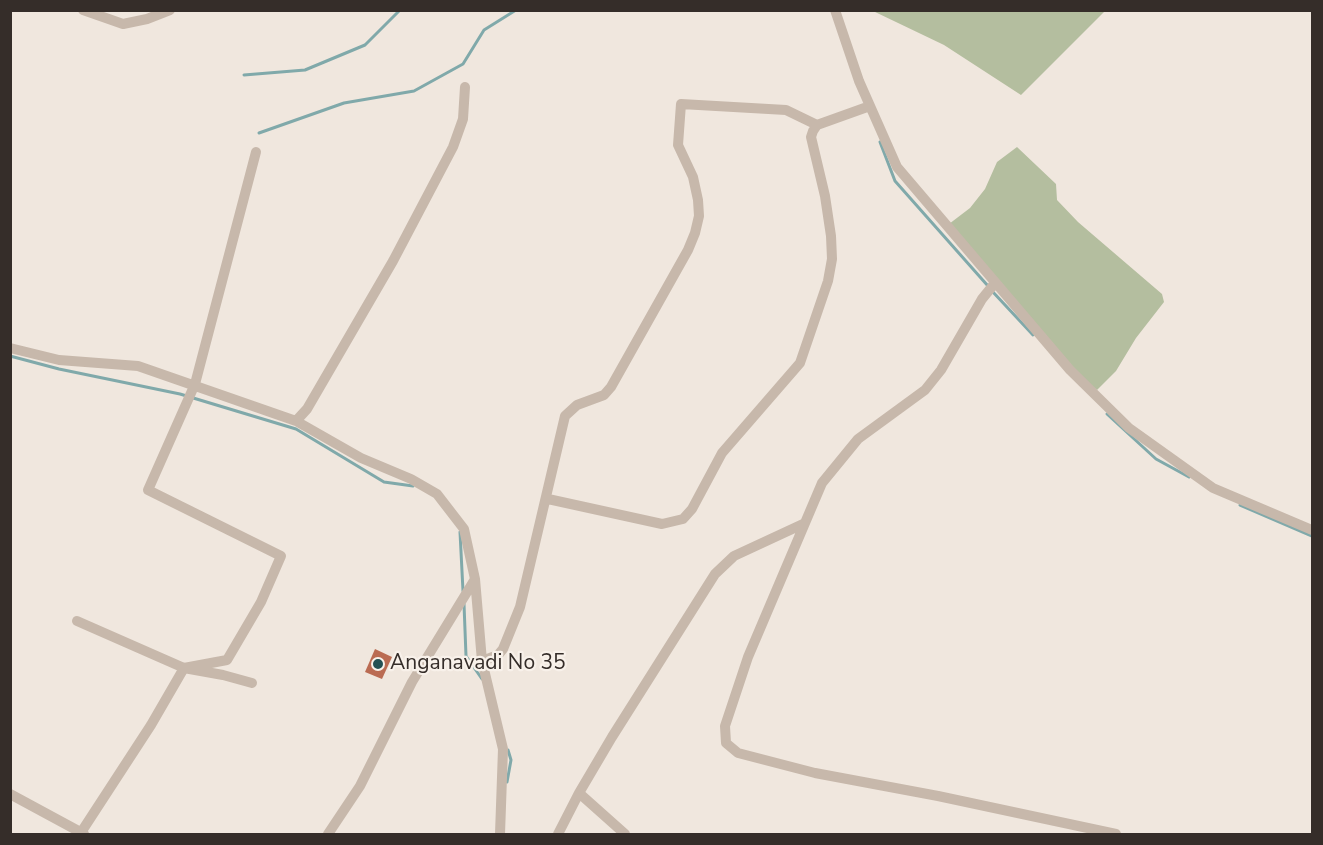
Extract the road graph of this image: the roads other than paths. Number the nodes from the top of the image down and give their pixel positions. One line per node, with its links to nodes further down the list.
1 (82, 10): 2 (street)
2 (170, 10)
3 (835, 10): 5 (street)
4 (465, 87): 11 (street)
5 (870, 106): 6 (street); 8 (street)
6 (817, 125): 12 (street); 12 (street)
7 (256, 152): 10 (street)
8 (994, 284): 13 (street); 14 (street)
9 (10, 348): 10 (street)
10 (195, 384): 11 (street); 18 (street)
11 (296, 421): 15 (street)
12 (548, 499): 17 (street)
13 (803, 524): 20 (street); 27 (street)
14 (1312, 530)
15 (475, 579): 17 (street); 23 (street)
16 (77, 621): 18 (street)
17 (482, 661): 24 (street)
18 (184, 668): 19 (street); 22 (street)
19 (252, 683)
20 (579, 793): 25 (street); 26 (street)
21 (10, 794): 22 (street)
22 (82, 834)
23 (328, 834)
24 (500, 834)
25 (558, 834)
26 (625, 834)
27 (1116, 834)

